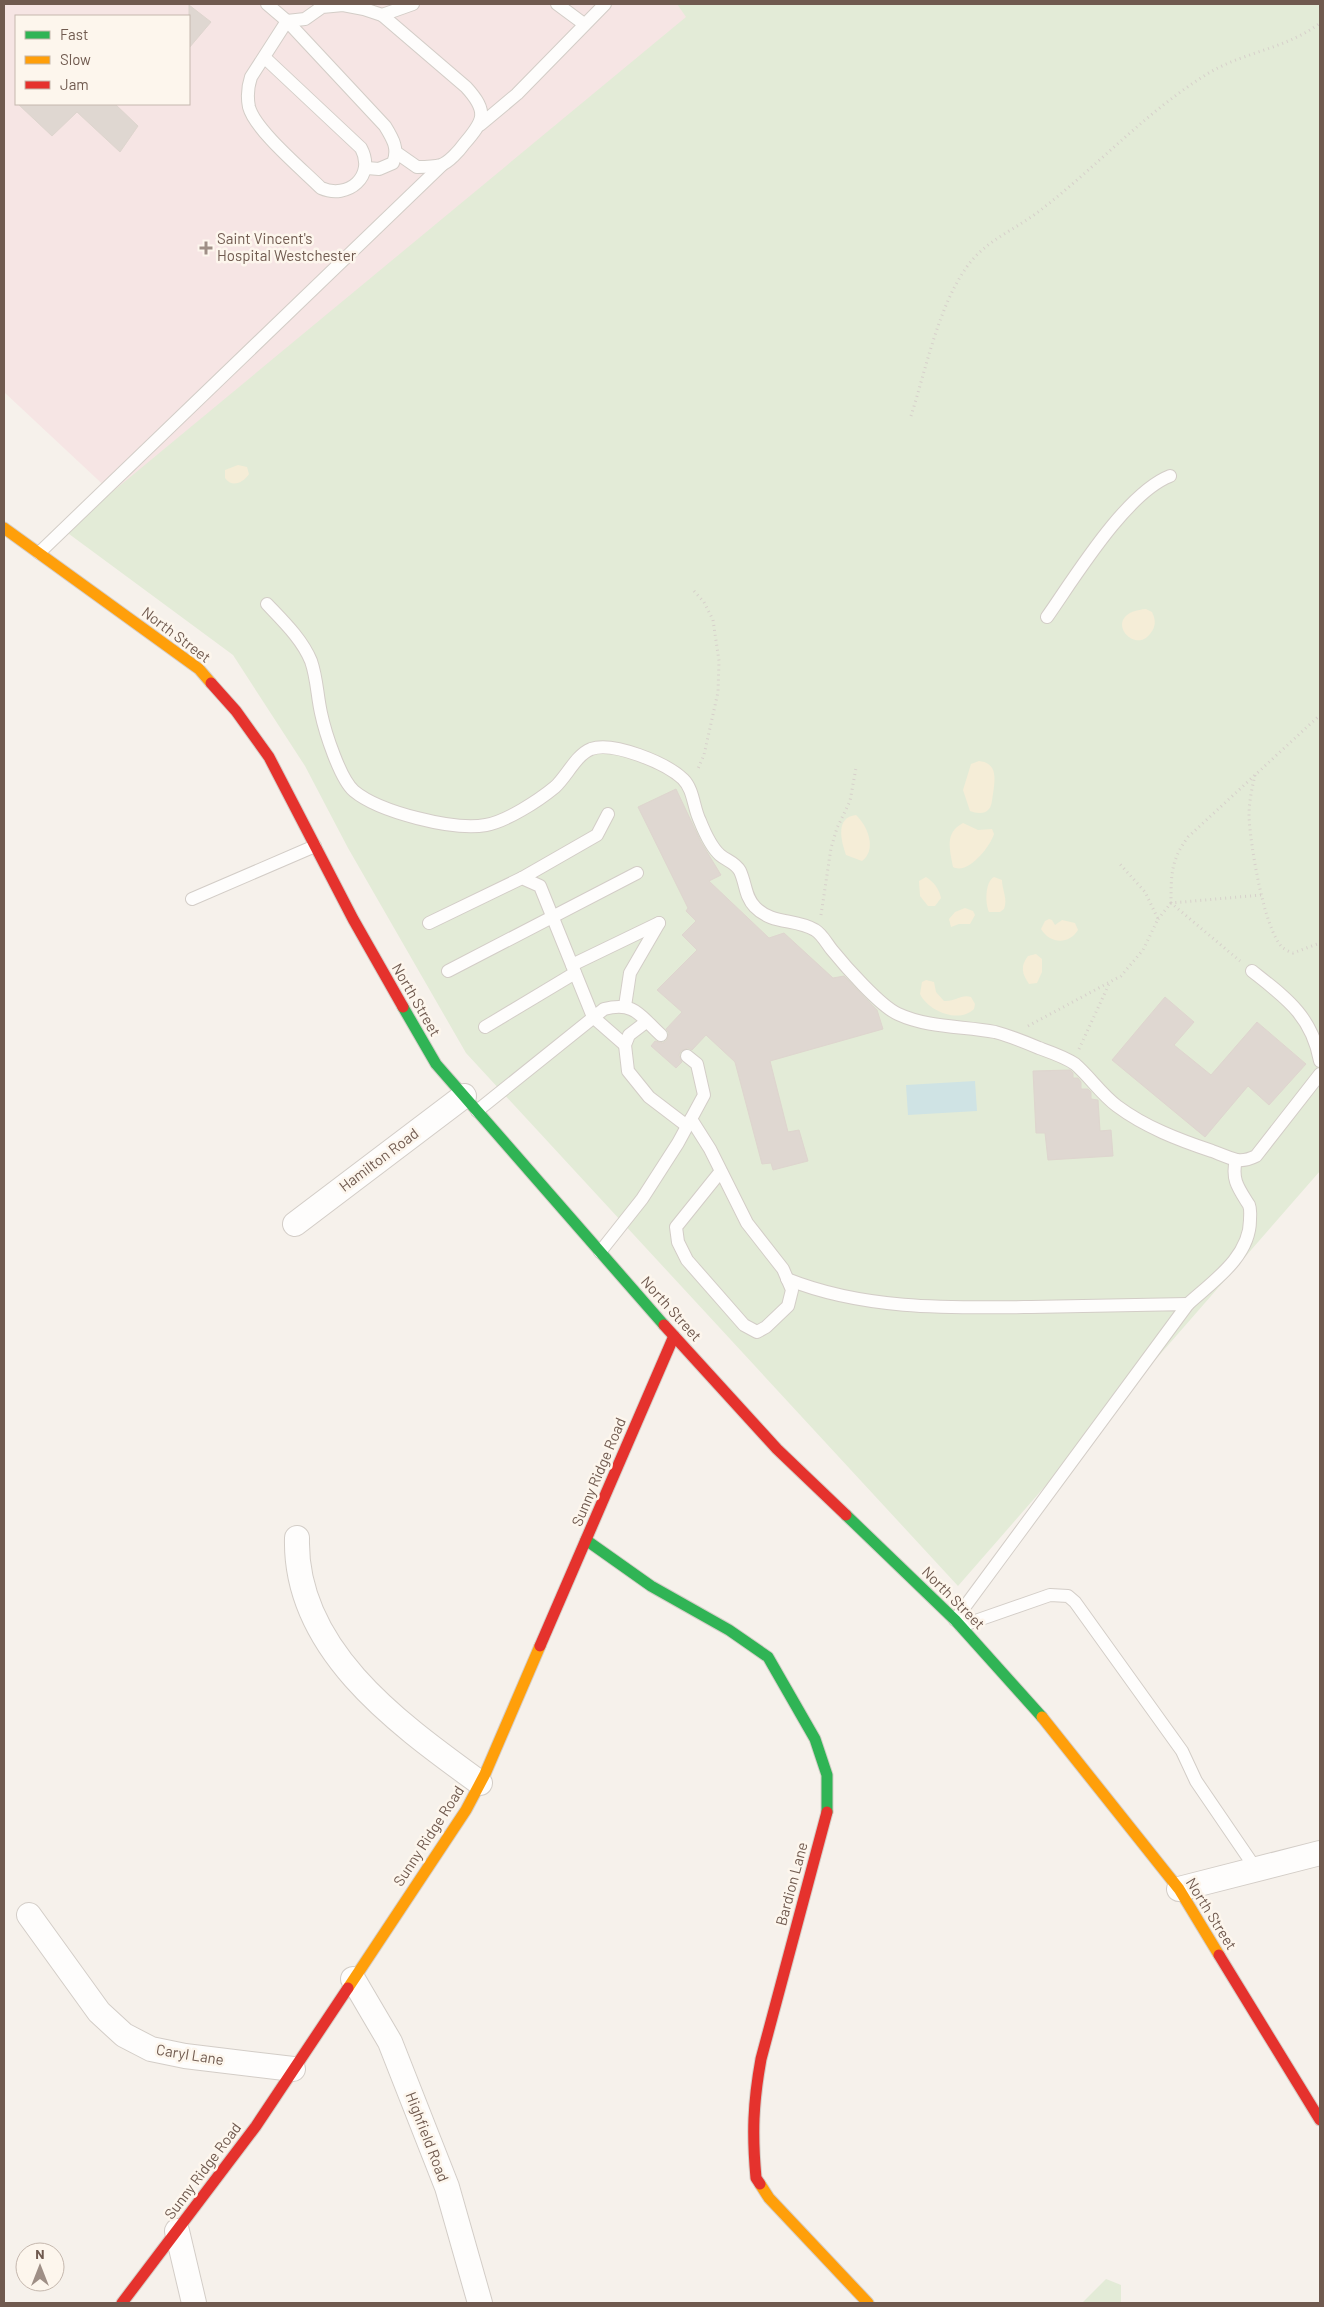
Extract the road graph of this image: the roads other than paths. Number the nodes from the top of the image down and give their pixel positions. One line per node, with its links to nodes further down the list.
1 (267, 4): 7 (lane)
2 (413, 4): 6 (lane)
3 (557, 4): 8 (lane)
4 (605, 4): 8 (lane)
5 (324, 5): 6 (lane); 7 (lane)
6 (382, 15): 10 (lane)
7 (287, 21): 9 (lane); 11 (lane)
8 (584, 24): 10 (lane)
9 (264, 57): 13 (lane); 13 (lane)
10 (480, 125): 12 (lane)
11 (397, 153): 12 (lane); 13 (lane)
12 (442, 165): 16 (lane)
13 (367, 168)
14 (1170, 476): 18 (lane)
15 (4, 528): 16 (street, North Street)
16 (39, 553): 20 (street, North Street)
17 (267, 604): 40 (lane)
18 (1047, 617)
19 (608, 814): 22 (lane)
20 (315, 846): 23 (lane); 38 (street, North Street)
21 (637, 873): 24 (lane)
22 (522, 878): 24 (lane); 25 (lane)
23 (192, 899)
24 (553, 918): 26 (lane); 27 (lane)
25 (430, 923)
26 (574, 969): 29 (lane); 30 (lane); 32 (lane)
27 (448, 971)
28 (1252, 971): 36 (lane)
29 (625, 1006): 30 (lane); 31 (lane)
30 (594, 1017): 34 (lane); 38 (lane)
31 (646, 1022): 33 (lane); 34 (lane)
32 (485, 1027)
33 (661, 1035)
34 (625, 1045): 39 (lane)
35 (687, 1056): 39 (lane)
36 (1320, 1062)
37 (1320, 1074): 40 (lane)
38 (470, 1104): 42 (street, Hamilton Road); 43 (street, North Street)
39 (689, 1122): 41 (lane); 43 (lane)
40 (1236, 1160): 45 (lane)
41 (721, 1171): 44 (lane); 44 (lane)
42 (295, 1224)
43 (600, 1252): 46 (street, North Street)
44 (787, 1278): 45 (lane)
45 (1188, 1304): 49 (lane)
46 (674, 1336): 48 (street, Sunny Ridge Road); 49 (street, North Street)
47 (297, 1538): 50 (street)
48 (586, 1540): 50 (street, Sunny Ridge Road); 62 (street, Bardion Lane)
49 (958, 1623): 52 (lane); 53 (street, North Street)
50 (480, 1783): 55 (street, Sunny Ridge Road)
51 (1320, 1853): 52 (street)
52 (1256, 1869): 53 (street)
53 (1179, 1888): 57 (street, North Street)
54 (29, 1915): 56 (street, Caryl Lane)
55 (353, 1979): 56 (street, Sunny Ridge Road); 61 (street, Highfield Road)
56 (293, 2069): 58 (street, Sunny Ridge Road)
57 (1320, 2120)
58 (176, 2231): 59 (street, Sunny Ridge Road); 60 (street)
59 (122, 2303)
60 (194, 2303)
61 (480, 2303)
62 (868, 2303)

